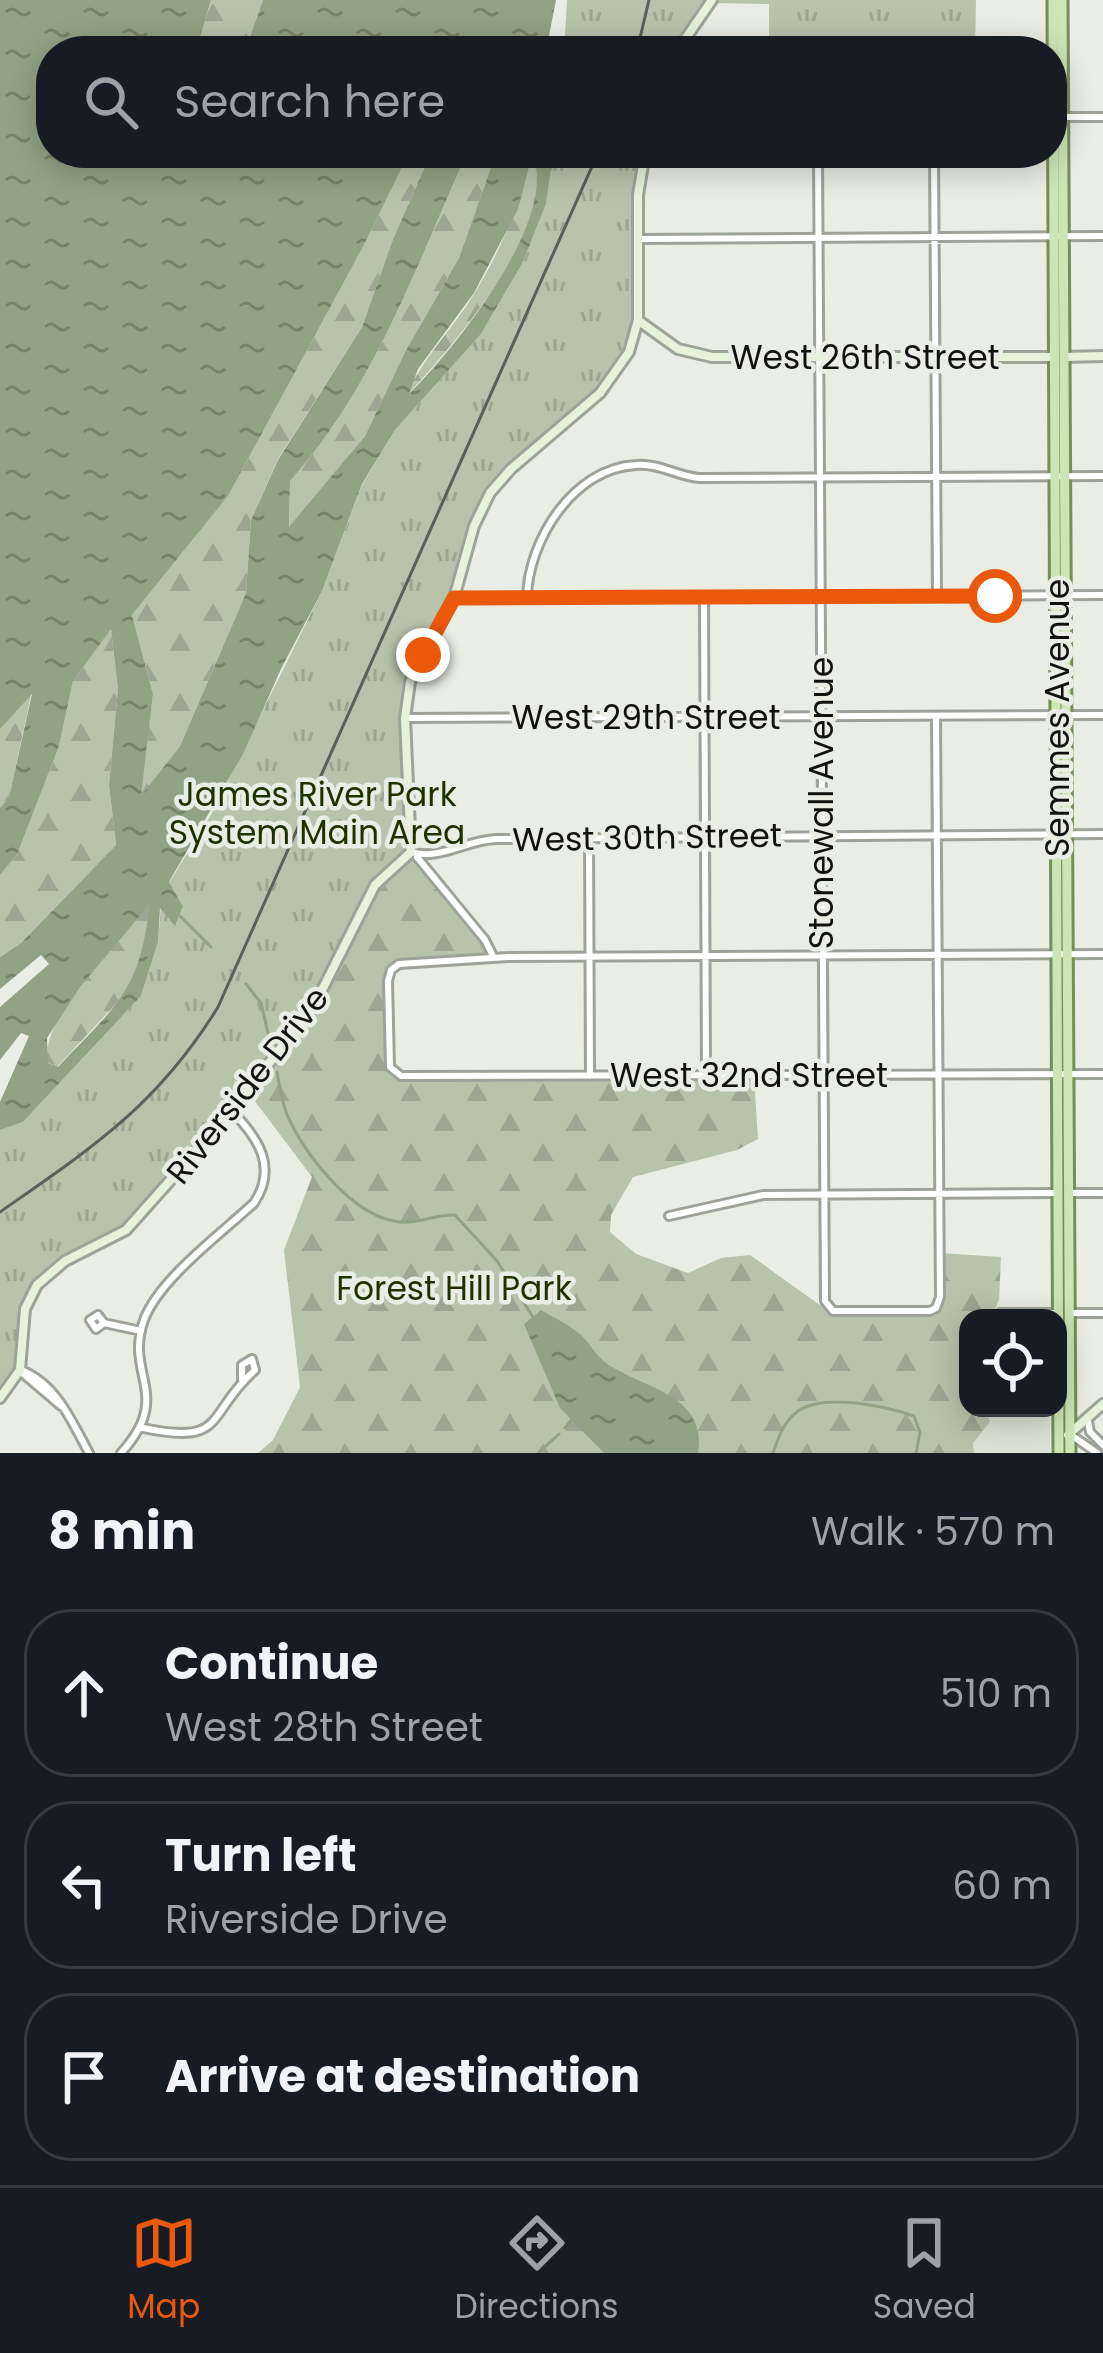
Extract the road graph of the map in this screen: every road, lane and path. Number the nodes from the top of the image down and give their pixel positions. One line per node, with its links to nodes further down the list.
1 (712, 0): 4 (street)
2 (1053, 0): 5 (main road, Semmes Avenue)
3 (1062, 0): 6 (main road, Semmes Avenue)
4 (687, 36)
5 (1054, 36)
6 (1060, 36)
7 (1067, 117): 8 (street)
8 (1103, 117)
9 (642, 168): 17 (street)
10 (818, 168): 16 (street, Stonewall Avenue)
11 (934, 168): 15 (street)
12 (1057, 168): 13 (main road, Semmes Avenue)
13 (1059, 236): 14 (street); 15 (street); 21 (main road, Semmes Avenue)
14 (1103, 236)
15 (934, 237): 16 (street); 20 (street)
16 (819, 238): 17 (street); 22 (street, Stonewall Avenue)
17 (638, 239): 18 (street)
18 (638, 320): 22 (street, West 26th Street); 31 (street)
19 (1103, 356): 21 (street, West 26th Street)
20 (935, 357): 21 (street, West 26th Street); 22 (street, West 26th Street); 23 (street)
21 (1059, 357): 24 (main road, Semmes Avenue)
22 (819, 358): 26 (street, Stonewall Avenue)
23 (937, 476): 24 (street); 26 (street); 30 (street)
24 (1060, 476): 25 (street); 28 (main road, Semmes Avenue)
25 (1103, 476)
26 (820, 477): 29 (street, Stonewall Avenue); 32 (street)
27 (1103, 595): 28 (street)
28 (1061, 596): 30 (street); 34 (main road, Semmes Avenue)
29 (820, 597): 30 (street); 33 (street); 36 (street, Stonewall Avenue)
30 (937, 597)
31 (454, 598): 32 (street); 39 (street)
32 (527, 598): 33 (street)
33 (704, 598): 38 (street)
34 (1061, 715): 35 (street, West 29th Street); 37 (street, West 29th Street); 40 (main road, Semmes Avenue)
35 (1103, 715)
36 (821, 716): 37 (street, West 29th Street); 38 (street, West 29th Street); 43 (street, Stonewall Avenue)
37 (936, 716): 42 (street)
38 (704, 717): 39 (street, West 29th Street); 45 (street)
39 (405, 718): 46 (street)
40 (1062, 834): 41 (street, West 30th Street); 42 (street, West 30th Street); 47 (main road, Semmes Avenue)
41 (1103, 834)
42 (938, 835): 43 (street, West 30th Street); 50 (street)
43 (821, 836): 45 (street, West 30th Street); 49 (street, Stonewall Avenue)
44 (589, 837): 45 (street, West 30th Street); 46 (street, West 30th Street); 53 (street)
45 (705, 837): 51 (street)
46 (411, 852): 52 (street); 60 (street, Riverside Drive)
47 (1062, 954): 48 (street); 50 (street); 54 (main road, Semmes Avenue)
48 (1103, 954)
49 (822, 955): 50 (street); 51 (street); 58 (street, Stonewall Avenue)
50 (939, 955): 55 (street)
51 (706, 956): 53 (street); 57 (street)
52 (494, 958): 53 (street); 59 (street, West 32nd Street)
53 (589, 959): 59 (street)
54 (1063, 1073): 55 (street, West 32nd Street); 56 (street, West 32nd Street); 62 (main road, Semmes Avenue)
55 (939, 1074): 58 (street, West 32nd Street); 61 (street)
56 (1103, 1074)
57 (706, 1075): 58 (street, West 32nd Street); 59 (street, West 32nd Street)
58 (822, 1075): 64 (street, Stonewall Avenue)
59 (590, 1076)
60 (232, 1111): 70 (street); 71 (street, Riverside Drive)
61 (939, 1193): 62 (street); 64 (street); 64 (street, Stonewall Avenue)
62 (1064, 1193): 63 (street); 66 (main road, Semmes Avenue)
63 (1103, 1193)
64 (823, 1195): 65 (street)
65 (669, 1216)
66 (1065, 1309)
67 (1067, 1312): 68 (street)
68 (1103, 1313)
69 (104, 1323): 70 (street)
70 (141, 1331): 77 (street)
71 (20, 1370): 73 (street); 80 (street)
72 (242, 1379): 77 (street)
73 (0, 1398)
74 (1103, 1404): 76 (street)
75 (1066, 1417): 78 (main road, Semmes Avenue)
76 (1088, 1421): 78 (street); 79 (street)
77 (143, 1428): 81 (street)
78 (1066, 1435): 82 (main road); 83 (main road); 84 (street)
79 (1103, 1444)
80 (89, 1453)
81 (121, 1453)
82 (1059, 1453)
83 (1070, 1453)
84 (1096, 1453)

